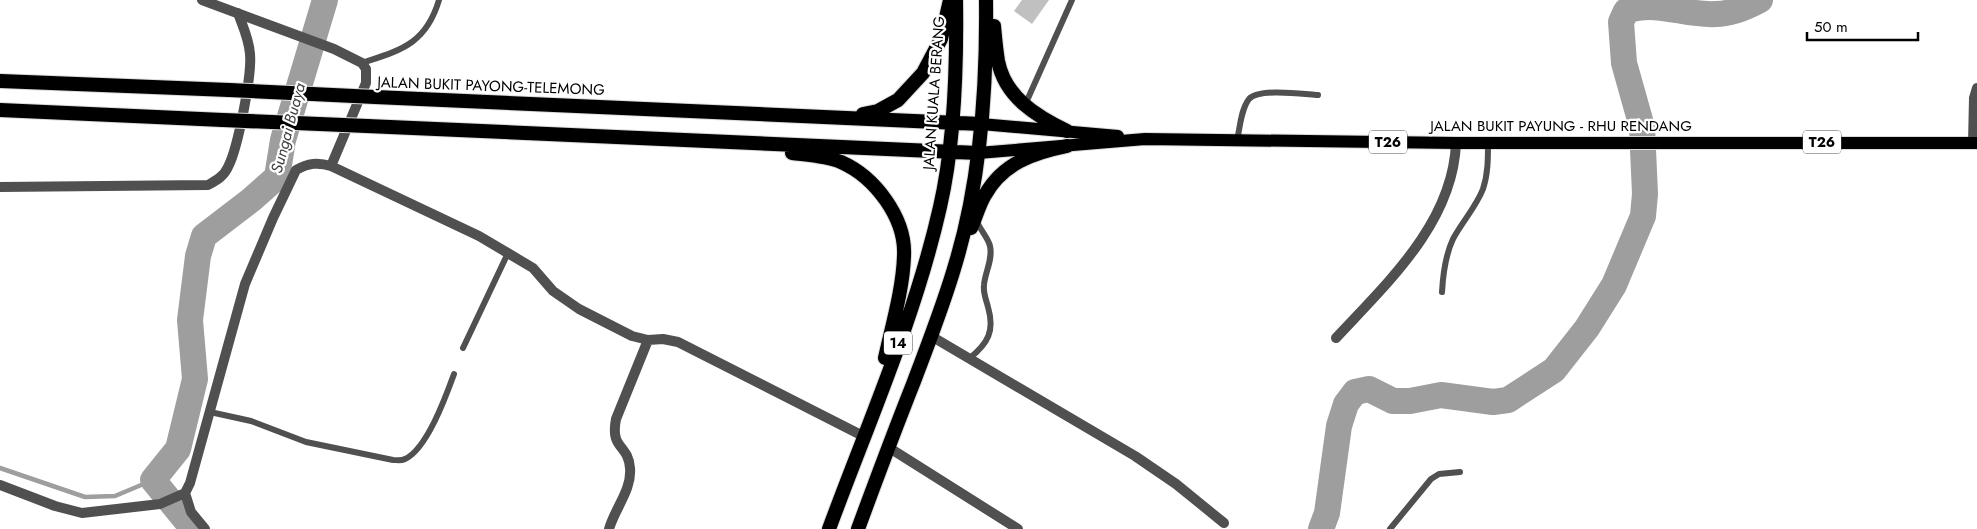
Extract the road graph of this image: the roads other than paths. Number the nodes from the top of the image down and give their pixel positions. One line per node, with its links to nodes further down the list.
1 (202, 0): 8 (street)
2 (439, 0): 9 (lane)
3 (950, 0): 15 (highway)
4 (956, 0): 16 (highway, JALAN KUALA BERANG / 14)
5 (986, 0): 17 (highway, 14)
6 (991, 0): 13 (highway)
7 (1072, 0): 13 (lane)
8 (238, 13): 9 (street); 29 (street)
9 (362, 63): 28 (street)
10 (0, 81): 15 (highway, JALAN BUKIT PAYONG-TELEMONG, bridge)
11 (1977, 88): 22 (street)
12 (1318, 95): 21 (lane)
13 (1024, 106): 18 (highway)
14 (0, 110): 20 (highway, bridge)
15 (843, 118): 16 (highway, JALAN BUKIT PAYONG-TELEMONG)
16 (951, 123): 17 (highway, JALAN BUKIT PAYONG-TELEMONG); 26 (highway, JALAN KUALA BERANG / 14)
17 (981, 124): 18 (main road); 27 (highway, 14)
18 (1067, 131): 19 (main road)
19 (1145, 139): 21 (main road, JALAN BUKIT PAYUNG - RHU RENDANG / T26); 25 (main road)
20 (675, 140): 26 (highway); 40 (highway)
21 (1237, 140): 23 (main road, JALAN BUKIT PAYUNG - RHU RENDANG / T26)
22 (1975, 142): 24 (main road, JALAN BUKIT PAYUNG - RHU RENDANG / T26)
23 (1456, 143): 24 (main road, JALAN BUKIT PAYUNG - RHU RENDANG / T26); 35 (street)
24 (1488, 143): 33 (lane)
25 (1067, 146): 27 (main road); 30 (highway)
26 (949, 152): 27 (highway); 40 (highway, JALAN KUALA BERANG / 14)
27 (978, 152): 32 (highway, 14)
28 (331, 166): 31 (street); 41 (street)
29 (0, 187)
30 (975, 218): 32 (highway); 38 (lane)
31 (508, 254): 36 (street); 37 (lane)
32 (956, 262): 34 (highway, 14)
33 (1442, 292)
34 (931, 336): 38 (street); 43 (highway, 14)
35 (1336, 338)
36 (648, 340): 42 (street); 49 (street)
37 (463, 348)
38 (970, 358): 47 (street)
39 (454, 374): 41 (lane)
40 (876, 403): 42 (highway, JALAN KUALA BERANG / 14)
41 (210, 412): 46 (street)
42 (863, 436): 50 (highway, JALAN KUALA BERANG / 14)
43 (888, 447): 51 (highway, 14); 52 (street)
44 (1460, 472): 53 (lane)
45 (0, 485): 46 (street)
46 (181, 495): 48 (street)
47 (1224, 523)
48 (205, 529)
49 (609, 529)
50 (829, 529)
51 (858, 529)
52 (1018, 529)
53 (1390, 529)

